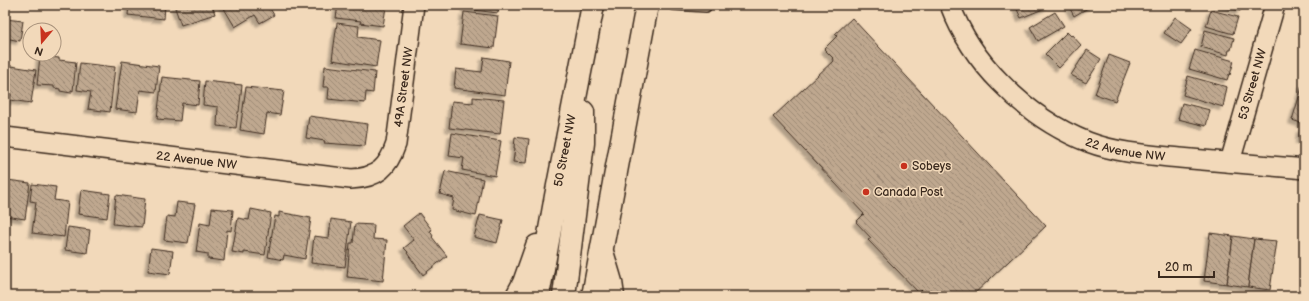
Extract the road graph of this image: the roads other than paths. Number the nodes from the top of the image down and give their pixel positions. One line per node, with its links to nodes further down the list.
1 (414, 5): 11 (street, 49A Street NW)
2 (593, 5): 8 (main road, 50 Street NW)
3 (648, 5): 14 (main road)
4 (673, 5): 5 (lane)
5 (704, 5)
6 (950, 5): 10 (street, 22 Avenue NW)
7 (1275, 5): 10 (street, 53 Street NW)
8 (584, 57): 13 (main road, 50 Street NW); 17 (main road)
9 (5, 137): 11 (street, 22 Avenue NW)
10 (1230, 162): 12 (street, 22 Avenue NW)
11 (385, 166)
12 (1304, 168)
13 (556, 196): 15 (main road); 16 (main road, 50 Street NW)
14 (602, 252): 18 (main road); 19 (main road)
15 (517, 296)
16 (538, 296)
17 (564, 296)
18 (593, 296)
19 (614, 296)

